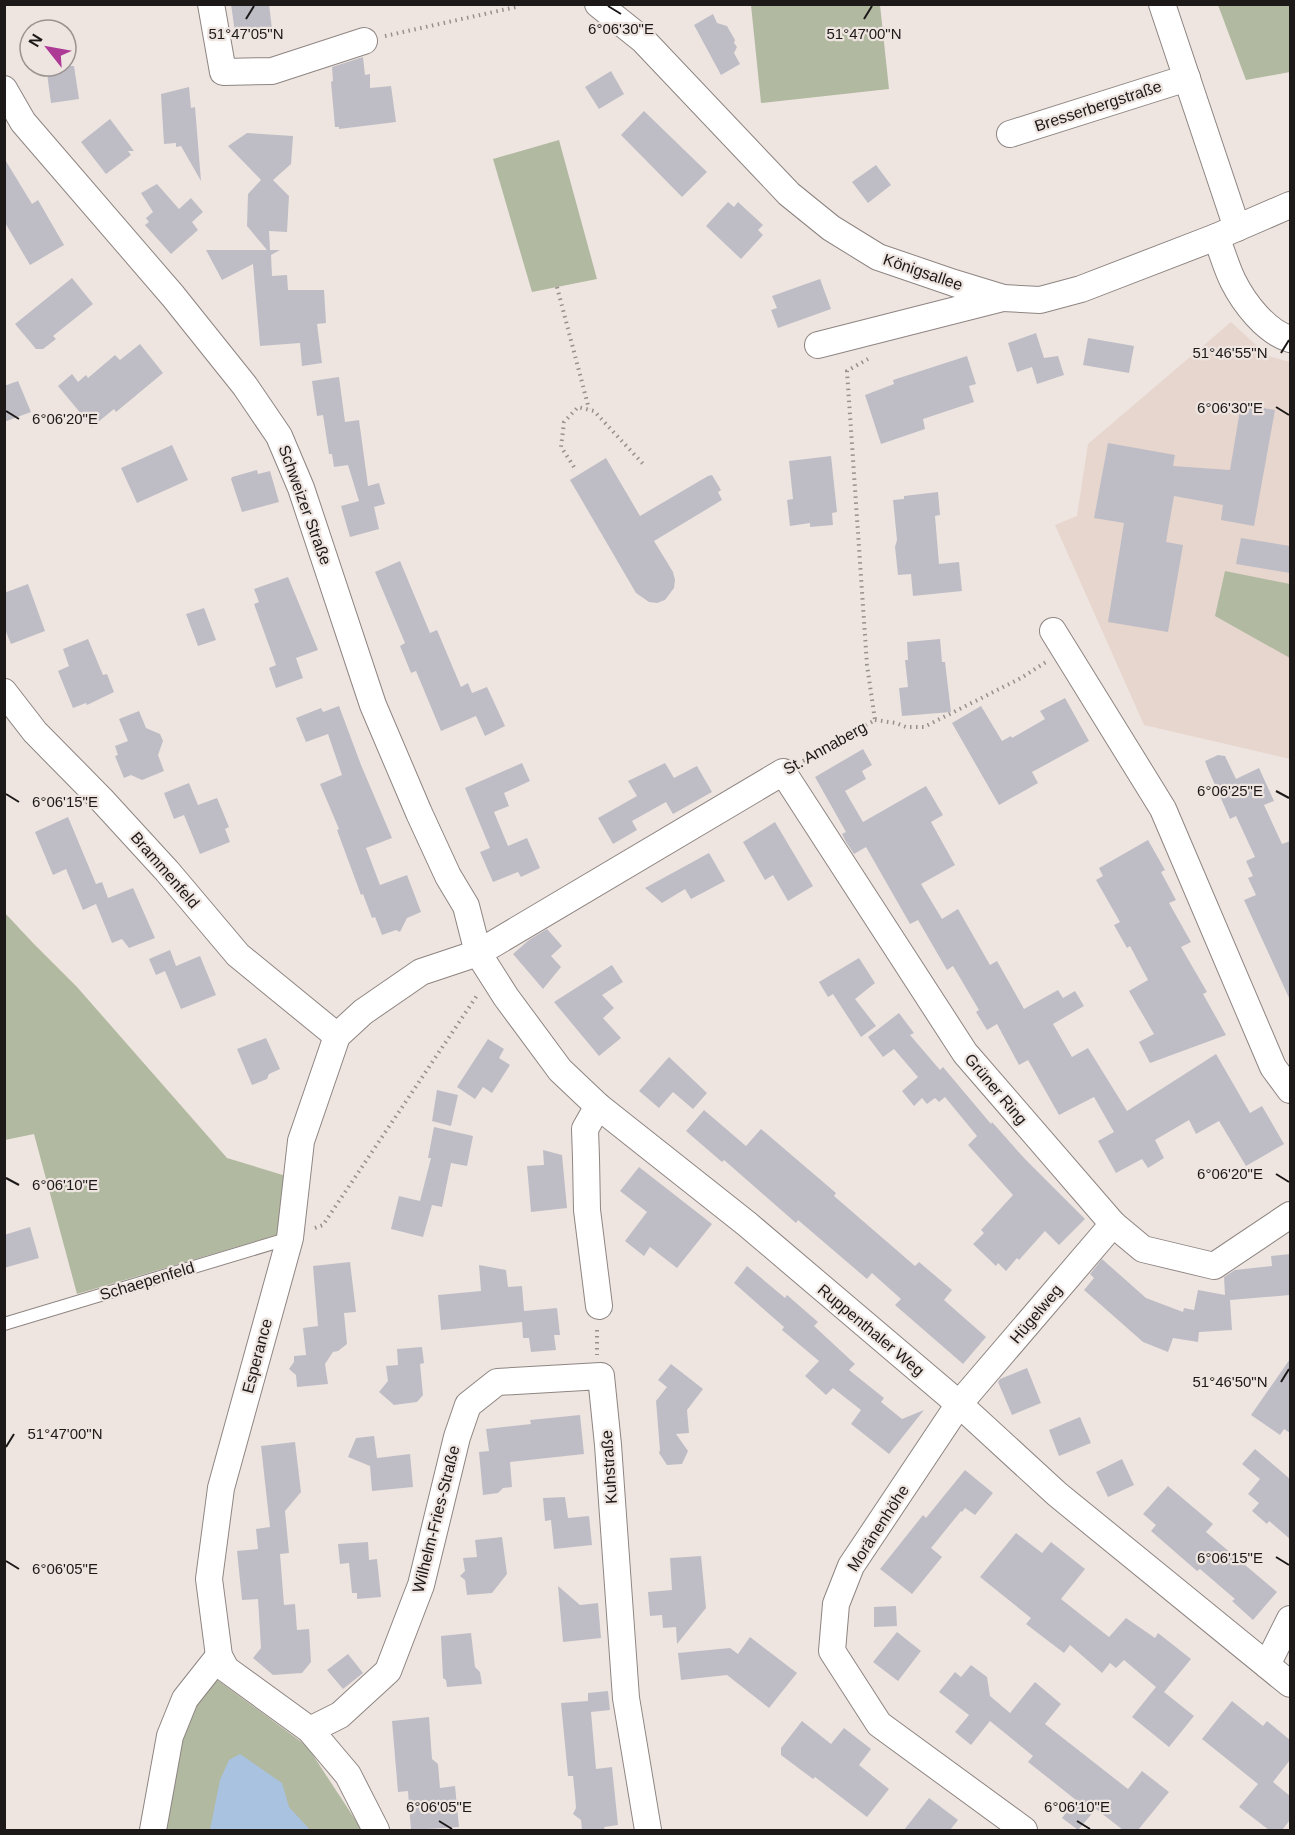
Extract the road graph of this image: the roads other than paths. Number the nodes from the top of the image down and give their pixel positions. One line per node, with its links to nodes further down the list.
1 (211, 4): 4 (street)
2 (598, 4): 11 (street, Königsallee)
3 (1162, 4): 5 (street)
4 (364, 40)
5 (1187, 78): 8 (street, Bresserbergstraße); 10 (street)
6 (4, 89): 7 (street, Schweizer Straße)
7 (14, 128): 17 (street, Schweizer Straße)
8 (1010, 134)
9 (1290, 205): 10 (street, Königsallee)
10 (1227, 233): 11 (street, Königsallee); 12 (street)
11 (1003, 297): 13 (street)
12 (1290, 339)
13 (818, 345)
14 (1059, 641): 19 (street)
15 (4, 692): 18 (street, Brammenfeld)
16 (783, 772): 17 (street, St. Annaberg); 22 (street, Grüner Ring)
17 (485, 963): 18 (street, Esperance); 20 (street, Ruppenthaler Weg)
18 (337, 1036): 23 (street, Esperance)
19 (1290, 1090)
20 (598, 1106): 24 (street); 27 (street, Ruppenthaler Weg)
21 (1290, 1215): 22 (street, Grüner Ring)
22 (1113, 1224): 27 (street, Hügelweg)
23 (290, 1238): 25 (lane, Schaepenfeld); 29 (street, Esperance)
24 (599, 1306)
25 (4, 1324)
26 (601, 1376): 32 (street, Wilhelm-Fries-Straße); 35 (street, Kuhstraße)
27 (959, 1404): 30 (street, Ruppenthaler Weg); 36 (street, Moränenhöhe)
28 (1290, 1619): 30 (street)
29 (219, 1656): 32 (street); 33 (street)
30 (1267, 1665): 31 (street, Ruppenthaler Weg)
31 (1290, 1684)
32 (310, 1730): 34 (street)
33 (153, 1830)
34 (376, 1830)
35 (648, 1830)
36 (1024, 1830)

